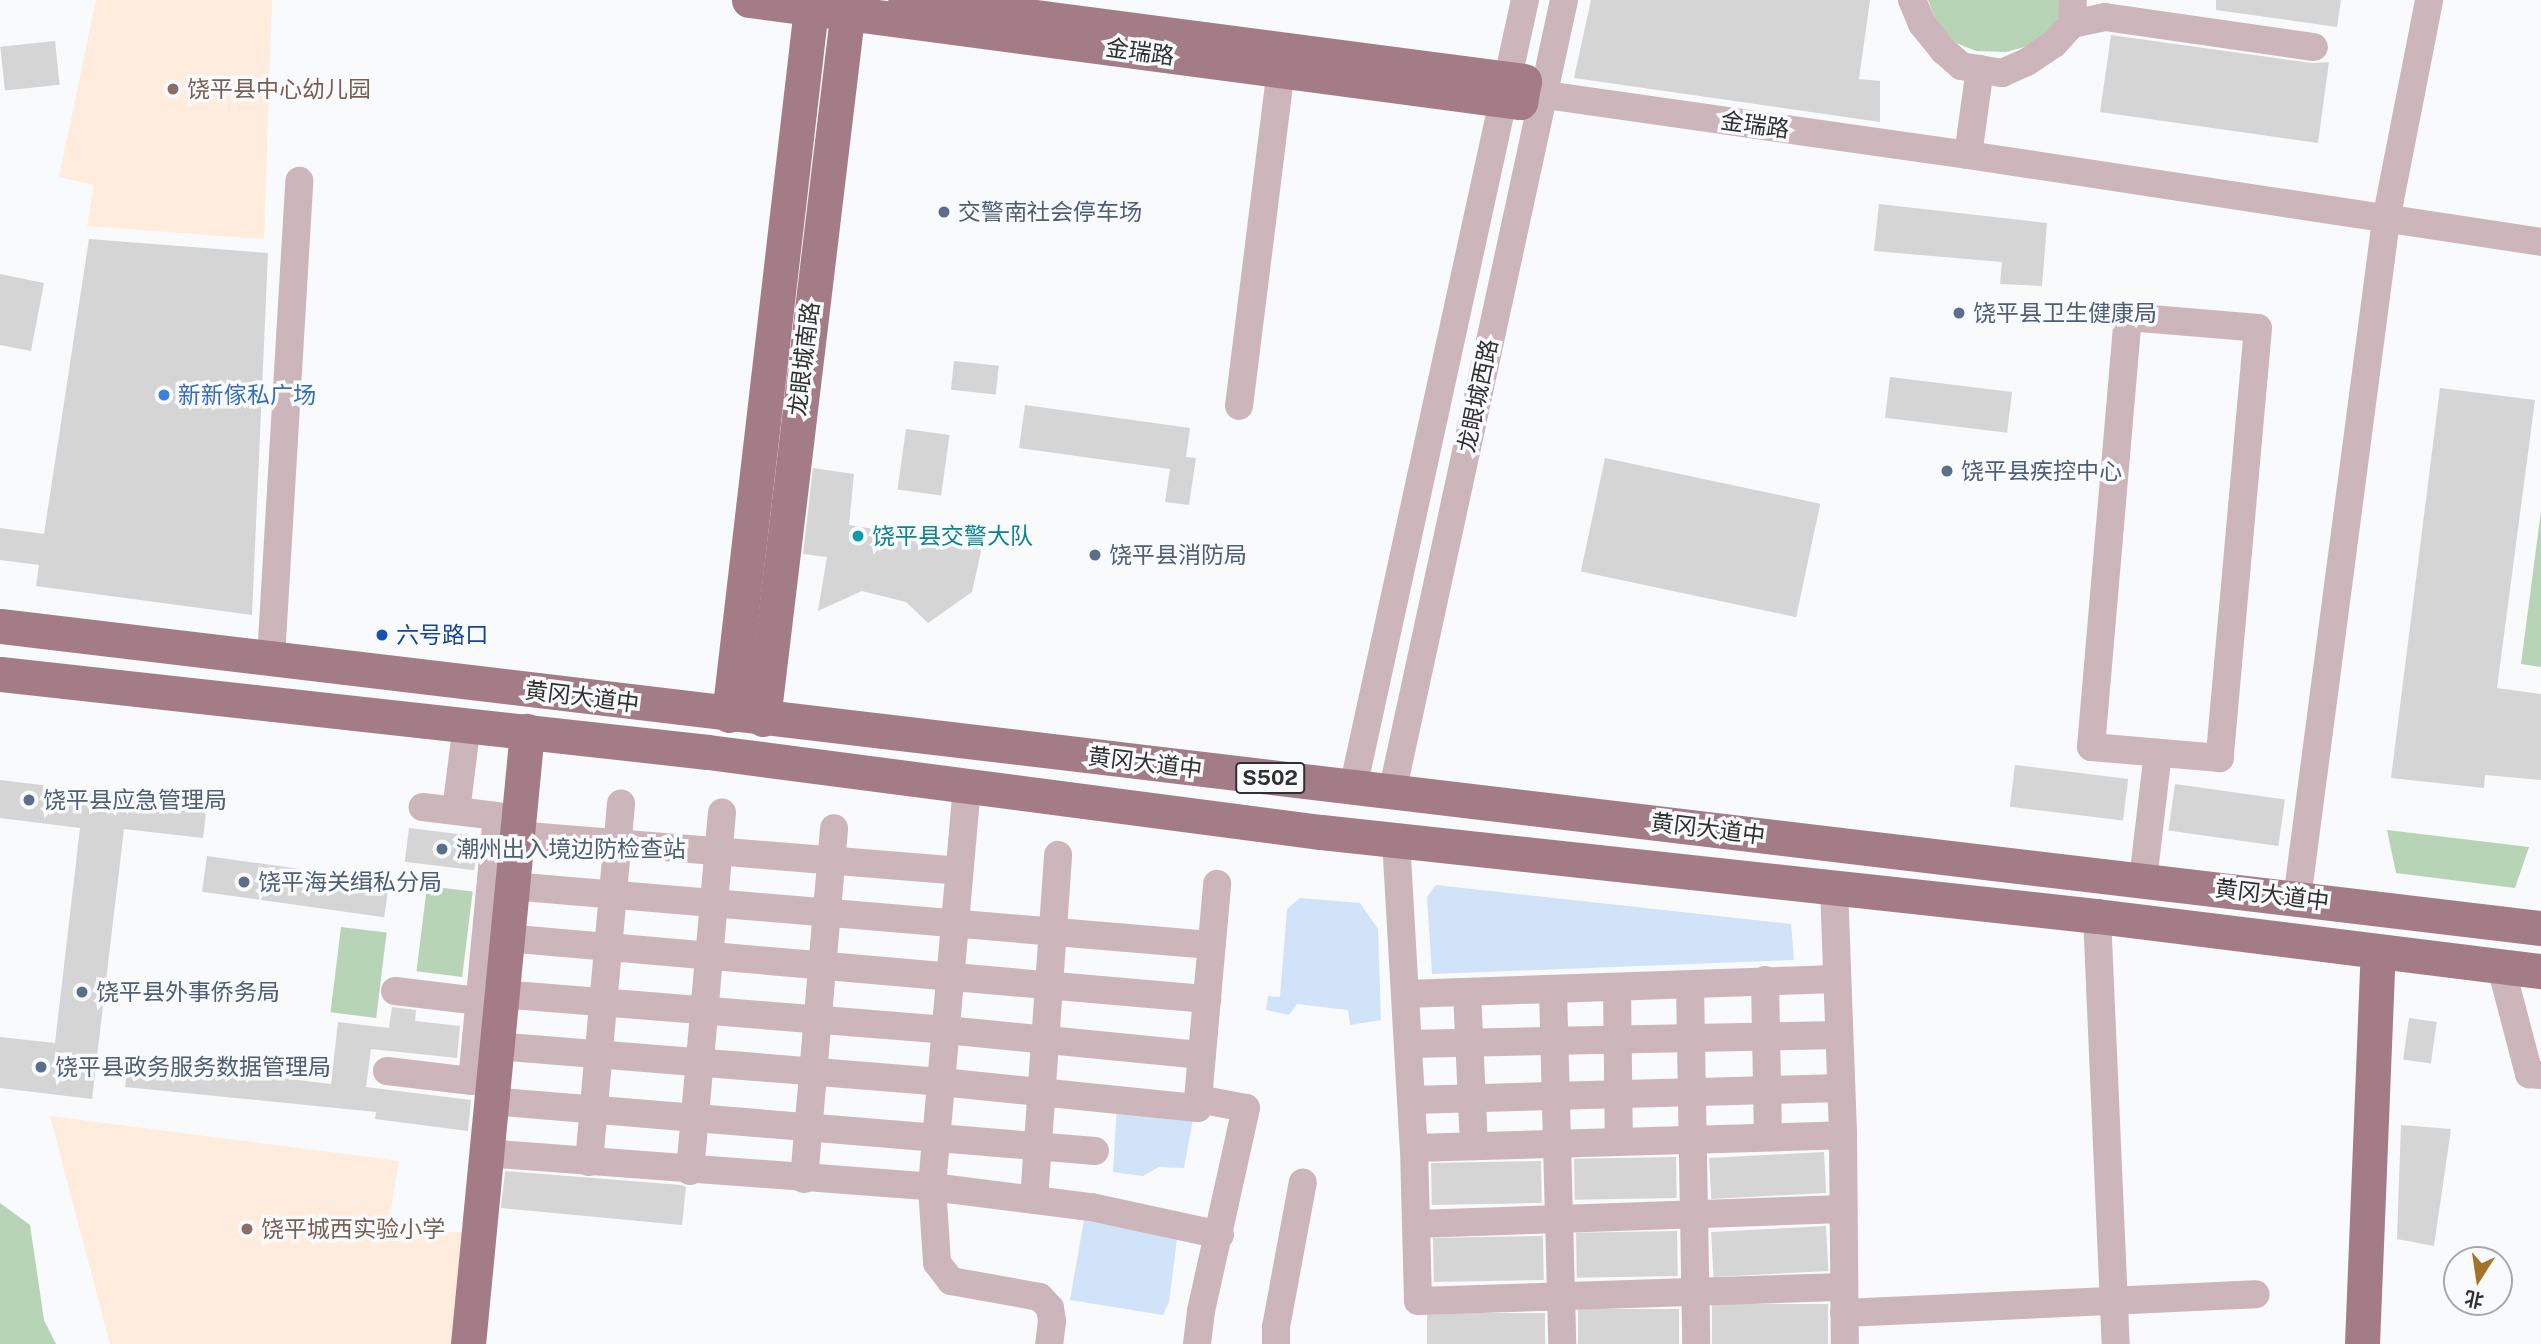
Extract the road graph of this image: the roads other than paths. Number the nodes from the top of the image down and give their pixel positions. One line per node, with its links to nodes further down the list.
1 (749, 0): 7 (main road, 金瑞路)
2 (905, 0): 11 (main road, 金瑞路)
3 (1525, 0): 28 (street, 龙眼城西路)
4 (1564, 0): 30 (street, 龙眼城西路)
5 (1912, 0): 12 (street)
6 (2429, 0): 16 (street)
7 (812, 4): 8 (main road, 金瑞路); 22 (main road, 龙眼城南路)
8 (848, 7): 11 (main road, 金瑞路); 22 (main road, 龙眼城南路)
9 (2072, 12): 10 (street); 12 (street)
10 (2315, 47)
11 (1282, 60): 13 (main road, 金瑞路); 18 (street)
12 (1980, 69): 14 (street)
13 (1522, 92): 14 (street, 金瑞路)
14 (1969, 145): 16 (street, 金瑞路)
15 (299, 181): 20 (street)
16 (2386, 220): 17 (street, 金瑞路); 49 (street)
17 (2541, 242)
18 (1239, 406)
19 (0, 626): 20 (main road, 黄冈大道中 / S502)
20 (271, 658): 22 (main road, 黄冈大道中 / S502)
21 (0, 674): 23 (main road, 黄冈大道中 / S502)
22 (746, 717): 25 (main road, 黄冈大道中 / S502)
23 (467, 724): 24 (main road, 黄冈大道中 / S502); 33 (street)
24 (527, 731): 27 (main road, 黄冈大道中 / S502); 36 (main road)
25 (1028, 749): 28 (main road, 黄冈大道中 / S502); 29 (main road)
26 (2158, 752): 26 (street); 44 (street)
27 (967, 786): 29 (main road, 黄冈大道中 / S502); 43 (street)
28 (1353, 788): 30 (main road, 黄冈大道中 / S502)
29 (1022, 793): 37 (main road, 黄冈大道中 / S502)
30 (1392, 793): 37 (main road); 39 (main road, 黄冈大道中 / S502)
31 (621, 803): 38 (street)
32 (424, 807): 33 (street)
33 (456, 811): 75 (street)
34 (722, 812): 40 (street)
35 (834, 828): 42 (street)
36 (515, 835): 38 (street); 46 (main road)
37 (1391, 839): 47 (main road, 黄冈大道中 / S502); 74 (street)
38 (618, 843): 40 (street); 48 (street)
39 (1840, 845): 44 (main road, 黄冈大道中 / S502); 47 (main road)
40 (718, 851): 42 (street); 50 (street)
41 (1058, 855): 55 (street)
42 (832, 860): 43 (street); 51 (street)
43 (959, 871): 53 (street)
44 (2143, 880): 49 (main road, 黄冈大道中 / S502)
45 (1217, 884): 57 (street)
46 (510, 886): 48 (street); 56 (main road)
47 (1835, 887): 52 (main road, 黄冈大道中 / S502); 66 (street)
48 (613, 894): 50 (street); 59 (street)
49 (2314, 901): 54 (main road, 黄冈大道中 / S502); 58 (main road)
50 (714, 902): 51 (street); 61 (street)
51 (827, 912): 53 (street); 62 (street)
52 (2097, 916): 58 (main road, 黄冈大道中 / S502); 136 (street)
53 (955, 922): 55 (street); 65 (street)
54 (2541, 928)
55 (1053, 931): 57 (street); 68 (street)
56 (505, 938): 59 (street); 75 (main road)
57 (1212, 945): 76 (street)
58 (2325, 946): 60 (main road, 黄冈大道中 / S502)
59 (608, 947): 61 (street); 77 (street)
60 (2378, 953): 63 (main road, 黄冈大道中 / S502); 145 (main road)
61 (709, 955): 62 (street); 78 (street)
62 (822, 965): 65 (street); 79 (street)
63 (2501, 967): 64 (main road, 黄冈大道中 / S502); 95 (street)
64 (2541, 971)
65 (951, 976): 68 (street); 80 (street)
66 (1836, 979): 67 (street); 81 (street)
67 (1765, 981): 69 (street); 82 (street)
68 (1049, 985): 76 (street); 85 (street)
69 (1690, 985): 70 (street); 83 (street)
70 (1618, 987): 71 (street); 84 (street)
71 (1553, 990): 73 (street); 86 (street)
72 (395, 991): 75 (street)
73 (1467, 992): 74 (street); 87 (street)
74 (1406, 994): 88 (street)
75 (490, 998): 77 (street); 89 (main road); 93 (street)
76 (1207, 999): 91 (street)
77 (603, 1002): 78 (street); 90 (street)
78 (704, 1011): 79 (street); 92 (street)
79 (817, 1020): 80 (street); 94 (street)
80 (946, 1030): 85 (street); 96 (street)
81 (1838, 1035): 82 (street); 97 (street)
82 (1766, 1037): 83 (street); 98 (street)
83 (1691, 1038): 84 (street); 100 (street)
84 (1618, 1039): 86 (street); 101 (street)
85 (1045, 1040): 91 (street); 99 (street)
86 (1554, 1041): 87 (street); 102 (street)
87 (1470, 1042): 88 (street); 104 (street)
88 (1408, 1044): 105 (street)
89 (495, 1046): 90 (street); 106 (main road)
90 (598, 1055): 92 (street); 107 (street)
91 (1202, 1055): 103 (street)
92 (700, 1063): 94 (street); 108 (street)
93 (387, 1071)
94 (813, 1072): 96 (street); 109 (street)
95 (2541, 1075)
96 (941, 1082): 99 (street); 112 (street)
97 (1841, 1088): 98 (street); 110 (street)
98 (1767, 1090): 100 (street); 111 (street)
99 (1041, 1092): 103 (street); 116 (street)
100 (1693, 1092): 101 (street); 113 (street)
101 (1619, 1094): 102 (street); 114 (street)
102 (1555, 1096): 104 (street); 115 (street)
103 (1198, 1098): 131 (street)
104 (1473, 1098): 105 (street); 117 (street)
105 (1411, 1100): 118 (street)
106 (490, 1101): 107 (street); 120 (main road)
107 (594, 1110): 108 (street); 121 (street)
108 (695, 1118): 109 (street); 122 (street)
109 (808, 1127): 112 (street); 123 (street)
110 (1843, 1135): 111 (street); 127 (street)
111 (1768, 1136): 113 (street)
112 (937, 1137): 116 (street); 125 (street)
113 (1693, 1140): 114 (street); 128 (street)
114 (1619, 1141): 115 (street)
115 (1555, 1144): 117 (street); 129 (street)
116 (1038, 1146): 119 (street); 126 (street)
117 (1474, 1146): 118 (street)
118 (1414, 1148): 130 (street)
119 (1095, 1151)
120 (485, 1153): 121 (street); 137 (main road)
121 (589, 1162): 122 (street)
122 (690, 1171): 123 (street)
123 (804, 1178): 125 (street)
124 (1303, 1182): 140 (street)
125 (932, 1187): 126 (street); 138 (street)
126 (1034, 1200): 131 (street)
127 (1843, 1209): 128 (street); 135 (street)
128 (1694, 1215): 129 (street); 132 (street)
129 (1557, 1219): 130 (street); 134 (street)
130 (1416, 1224): 134 (street)
131 (1220, 1235): 139 (street)
132 (1695, 1292): 134 (street); 135 (street); 142 (street)
133 (2256, 1294): 136 (street)
134 (1560, 1297): 141 (street)
135 (1844, 1300): 136 (street); 143 (street)
136 (2115, 1300): 144 (street)
137 (468, 1344)
138 (1049, 1344)
139 (1197, 1344)
140 (1276, 1344)
141 (1562, 1344)
142 (1696, 1344)
143 (1844, 1344)
144 (2116, 1344)
145 (2362, 1344)

